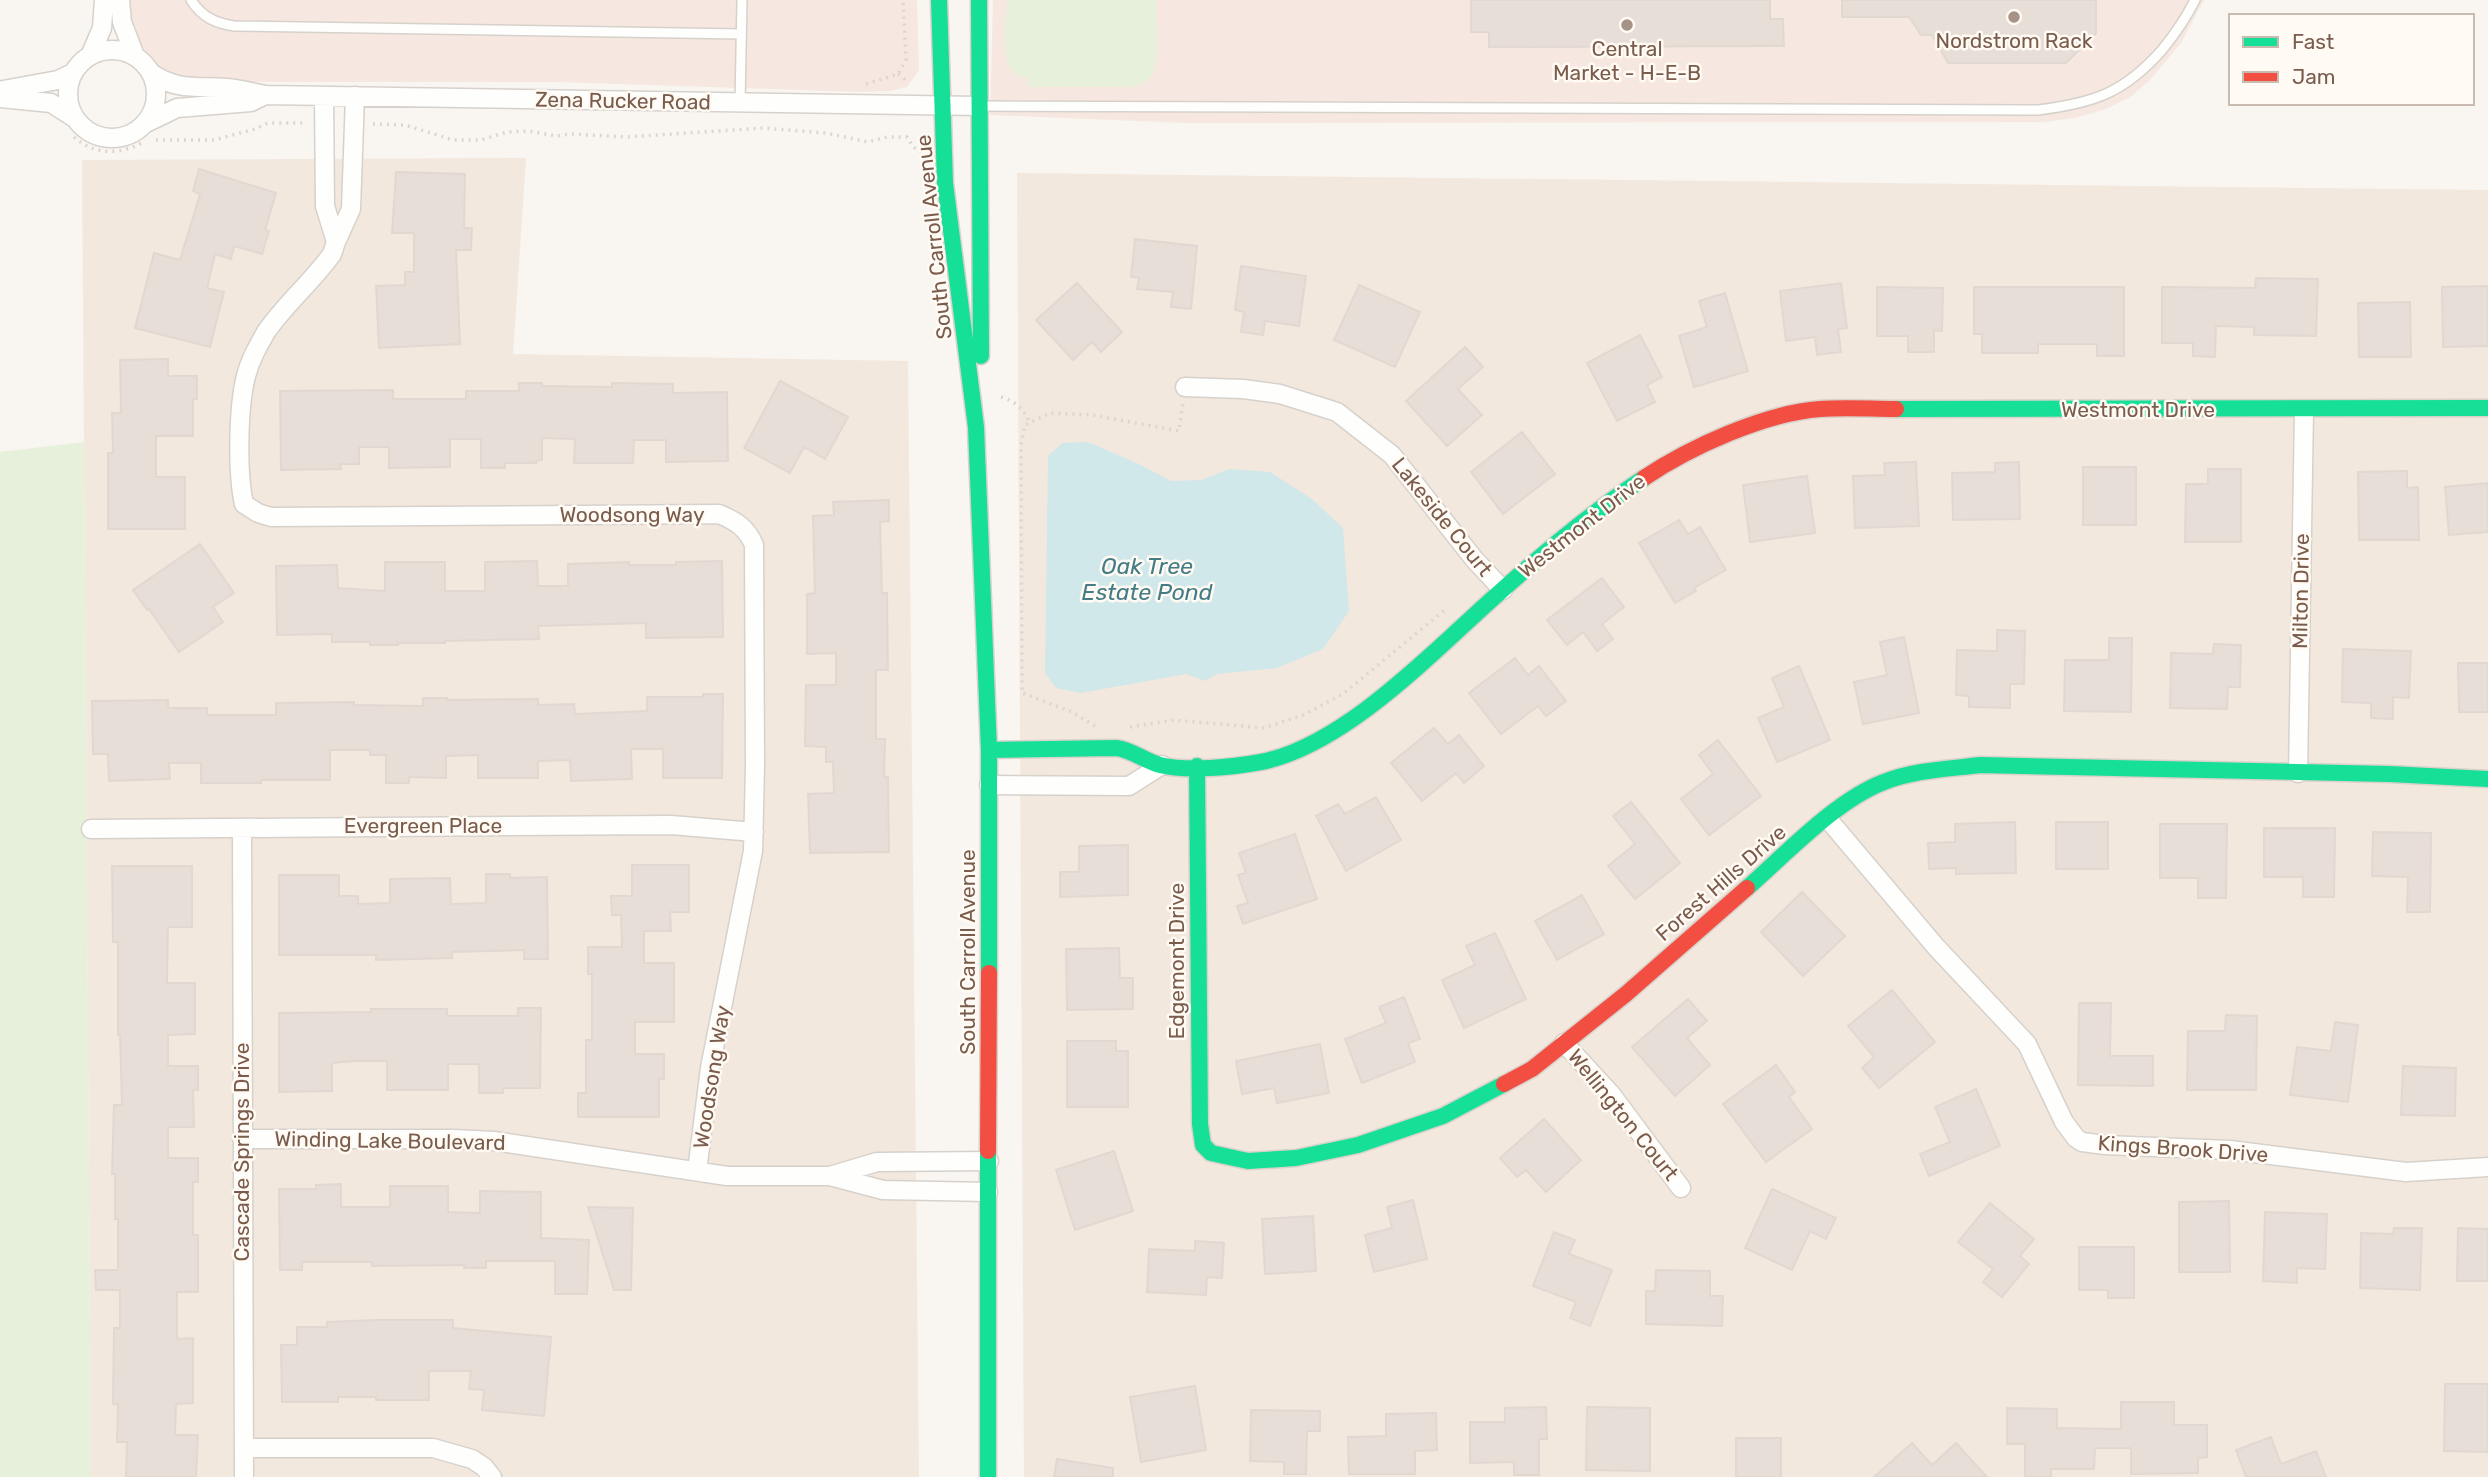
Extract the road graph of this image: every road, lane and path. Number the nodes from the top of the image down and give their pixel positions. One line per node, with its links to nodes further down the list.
1 (104, 0): 10 (street)
2 (120, 0): 11 (street)
3 (191, 0): 9 (lane)
4 (742, 0): 9 (lane)
5 (904, 0): 14 (path)
6 (939, 0): 23 (street, South Carroll Avenue)
7 (979, 0): 24 (street, South Carroll Avenue)
8 (2195, 0): 24 (lane)
9 (741, 34): 22 (lane)
10 (90, 56): 11 (street); 12 (street)
11 (135, 56): 13 (street)
12 (73, 73): 17 (street); 28 (street)
13 (151, 73): 18 (street, Zena Rucker Road); 25 (street)
14 (898, 74): 15 (path); 16 (path)
15 (908, 82)
16 (866, 84)
17 (0, 91)
18 (267, 95): 19 (street, Zena Rucker Road); 25 (street, Zena Rucker Road)
19 (324, 96): 20 (street, Zena Rucker Road); 26 (street)
20 (355, 96): 22 (street, Zena Rucker Road); 27 (street, Woodsong Way)
21 (0, 98): 28 (street)
22 (740, 103): 23 (street, Zena Rucker Road)
23 (942, 105): 24 (street, Zena Rucker Road); 36 (street, South Carroll Avenue)
24 (979, 106): 36 (street, South Carroll Avenue)
25 (145, 123): 28 (street)
26 (324, 123): 28 (path); 30 (street)
27 (355, 124): 29 (path); 30 (street, Woodsong Way)
28 (73, 126)
29 (925, 153)
30 (335, 242): 50 (street, Woodsong Way)
31 (1185, 387): 35 (path); 37 (street, Lakeside Court)
32 (1001, 397): 35 (path)
33 (2488, 408): 34 (street, Westmont Drive)
34 (2304, 410): 37 (street, Westmont Drive); 44 (street, Milton Drive)
35 (1030, 423): 39 (path)
36 (976, 427): 41 (street, South Carroll Avenue)
37 (1503, 590): 43 (street, Westmont Drive)
38 (1450, 605): 40 (path)
39 (1097, 727)
40 (1127, 727)
41 (989, 750): 42 (street, Westmont Drive); 46 (street, South Carroll Avenue)
42 (1162, 765): 43 (street, Westmont Drive); 46 (street)
43 (1197, 766): 53 (street, Edgemont Drive)
44 (2298, 772): 45 (street, Forest Hills Drive); 47 (street, Forest Hills Drive)
45 (2488, 779)
46 (989, 785): 54 (street, South Carroll Avenue)
47 (1827, 818): 51 (street, Forest Hills Drive); 55 (street, Kings Brook Drive)
48 (242, 828): 49 (street, Evergreen Place); 50 (street, Evergreen Place); 52 (street, Cascade Springs Drive)
49 (91, 829)
50 (754, 832): 56 (street, Woodsong Way)
51 (1564, 1043): 53 (street, Forest Hills Drive); 58 (street, Wellington Court)
52 (242, 1139): 56 (street, Winding Lake Boulevard); 60 (street, Cascade Springs Drive)
53 (1211, 1153)
54 (989, 1161): 57 (street, Winding Lake Boulevard); 59 (street, South Carroll Avenue)
55 (2488, 1167)
56 (697, 1171): 57 (street, Winding Lake Boulevard)
57 (830, 1177): 59 (street, Winding Lake Boulevard)
58 (1681, 1188)
59 (989, 1192): 63 (street, South Carroll Avenue)
60 (244, 1448): 61 (street, Cascade Springs Drive); 62 (street)
61 (244, 1477)
62 (492, 1477)
63 (988, 1477)

